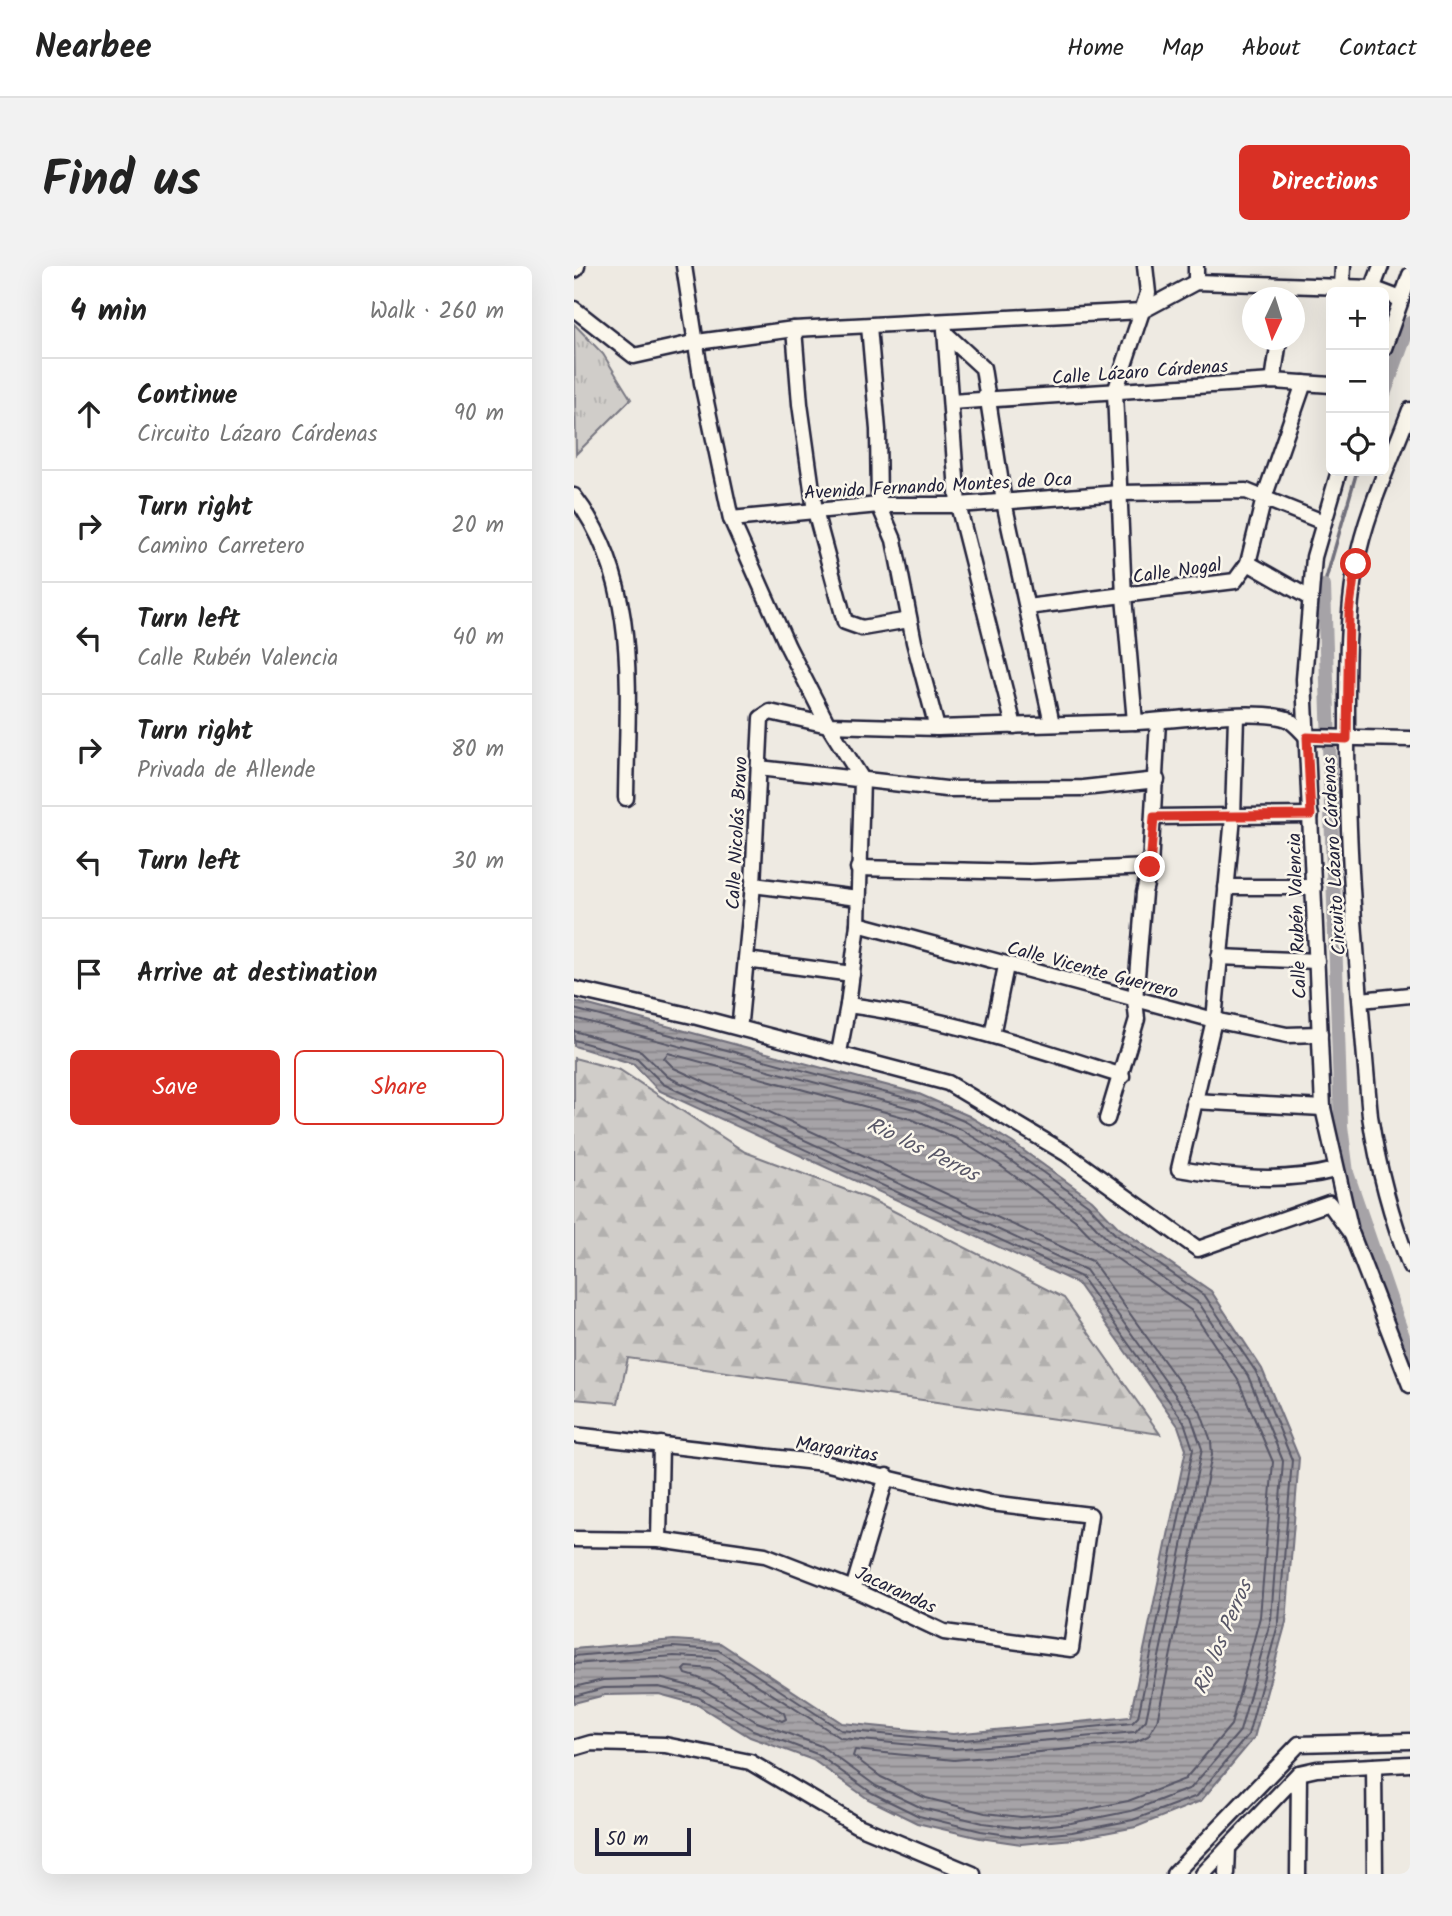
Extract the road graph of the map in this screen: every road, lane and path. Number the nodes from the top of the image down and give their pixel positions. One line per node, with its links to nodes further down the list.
1 (684, 266): 23 (street)
2 (1145, 266): 18 (street)
3 (1196, 266): 8 (street)
4 (1264, 266): 9 (street)
5 (1343, 266): 11 (street)
6 (1381, 266): 12 (street)
7 (1410, 275): 16 (street)
8 (1196, 282): 9 (street); 18 (street)
9 (1263, 283): 10 (street)
10 (1274, 287)
11 (1342, 287)
12 (1373, 287)
13 (1326, 288): 14 (street)
14 (1305, 290)
15 (1389, 295): 16 (street)
16 (1401, 299): 22 (street)
17 (574, 309): 23 (street)
18 (1142, 311): 20 (street); 28 (street)
19 (869, 326): 20 (street); 21 (street); 38 (street)
20 (945, 328): 29 (street); 30 (street)
21 (794, 329): 23 (street); 40 (street)
22 (1389, 334)
23 (697, 342): 41 (street)
24 (1278, 350): 25 (street)
25 (1273, 381): 26 (street, Calle Lázaro Cárdenas); 28 (street, Calle Lázaro Cárdenas)
26 (1304, 383): 27 (street, Calle Lázaro Cárdenas); 36 (street)
27 (1326, 385)
28 (1115, 392): 29 (street, Calle Lázaro Cárdenas); 34 (street)
29 (989, 400): 30 (street, Calle Lázaro Cárdenas); 37 (street)
30 (951, 402): 39 (street)
31 (1410, 410): 32 (street, Circuito Lázaro Cárdenas)
32 (1407, 427): 56 (street, Circuito Lázaro Cárdenas)
33 (1337, 476): 42 (street, Calle Rubén Valencia)
34 (1120, 493): 36 (street, Avenida Fernando Montes de Oca); 37 (street, Avenida Fernando Montes de Oca); 44 (street)
35 (574, 496): 61 (street)
36 (1264, 498): 42 (street, Avenida Fernando Montes de Oca); 43 (street)
37 (1004, 502): 39 (street, Avenida Fernando Montes de Oca); 46 (street)
38 (879, 505): 39 (street, Avenida Fernando Montes de Oca); 40 (street, Avenida Fernando Montes de Oca); 47 (street)
39 (958, 505): 53 (street)
40 (815, 511): 41 (street, Avenida Fernando Montes de Oca); 47 (street)
41 (731, 519): 52 (street)
42 (1323, 522): 45 (street, Calle Rubén Valencia)
43 (1248, 563): 44 (street, Calle Nogal); 45 (street)
44 (1124, 597): 46 (street, Calle Nogal); 50 (street)
45 (1308, 597): 55 (street, Calle Rubén Valencia)
46 (1027, 607): 51 (street)
47 (909, 620): 54 (street)
48 (1236, 716): 49 (street); 55 (street); 64 (street)
49 (1158, 721): 50 (street); 60 (street)
50 (1135, 722): 51 (street)
51 (1052, 724): 53 (street)
52 (828, 725): 54 (street); 58 (street, Calle Nicolás Bravo); 59 (street)
53 (1014, 726): 54 (street)
54 (937, 727)
55 (1310, 737): 56 (street); 62 (street, Calle Rubén Valencia)
56 (1344, 739): 57 (street); 80 (street, Circuito Lázaro Cárdenas)
57 (1410, 739)
58 (759, 768): 59 (street); 67 (street, Calle Nicolás Bravo)
59 (862, 779): 60 (street); 66 (street)
60 (1157, 780): 63 (street)
61 (626, 797)
62 (1311, 815): 64 (street); 69 (street, Calle Rubén Valencia)
63 (1154, 817): 64 (street); 65 (street)
64 (1233, 817): 68 (street)
65 (1150, 867): 66 (street); 79 (street)
66 (858, 868): 70 (street)
67 (754, 885): 70 (street); 73 (street, Calle Nicolás Bravo)
68 (1226, 887): 69 (street); 72 (street)
69 (1314, 887): 74 (street, Calle Rubén Valencia)
70 (858, 898): 71 (street)
71 (858, 924): 75 (street, Calle Vicente Guerrero); 76 (street)
72 (1219, 957): 74 (street); 82 (street)
73 (746, 960): 76 (street); 83 (street, Calle Nicolás Bravo)
74 (1317, 961): 84 (street, Calle Rubén Valencia)
75 (1006, 966): 79 (street, Calle Vicente Guerrero); 85 (street)
76 (852, 974): 81 (street)
77 (574, 989): 92 (street)
78 (1410, 995): 80 (street)
79 (1135, 1000): 82 (street, Calle Vicente Guerrero); 87 (street)
80 (1360, 1000): 93 (street, Circuito Lázaro Cárdenas)
81 (848, 1005): 85 (street); 86 (street)
82 (1214, 1020): 84 (street, Calle Vicente Guerrero); 88 (street)
83 (740, 1021)
84 (1320, 1034): 89 (street, Calle Rubén Valencia)
85 (992, 1035): 87 (street)
86 (840, 1047)
87 (1122, 1076): 90 (street)
88 (1194, 1101): 89 (street); 91 (street)
89 (1323, 1108): 91 (street, Calle Rubén Valencia)
90 (1107, 1119)
91 (1335, 1170): 92 (street, Calle Rubén Valencia)
92 (1352, 1235): 94 (street)
93 (1410, 1266)
94 (1410, 1385)
95 (574, 1435): 96 (street, Margaritas)
96 (661, 1444): 97 (street, Margaritas); 100 (street)
97 (887, 1476): 98 (street, Margaritas); 101 (street)
98 (1090, 1515): 101 (street, Jacarandas)
99 (574, 1539): 100 (street, Jacarandas)
100 (659, 1540): 101 (street, Jacarandas)
101 (853, 1589)
102 (1410, 1741): 109 (street)
103 (574, 1748): 108 (street)
104 (1410, 1764): 105 (street)
105 (1374, 1766): 106 (street); 113 (street)
106 (1299, 1773): 107 (street); 112 (street)
107 (1228, 1848): 110 (street); 111 (street)
108 (973, 1874)
109 (1174, 1874)
110 (1203, 1874)
111 (1227, 1874)
112 (1298, 1874)
113 (1375, 1874)

